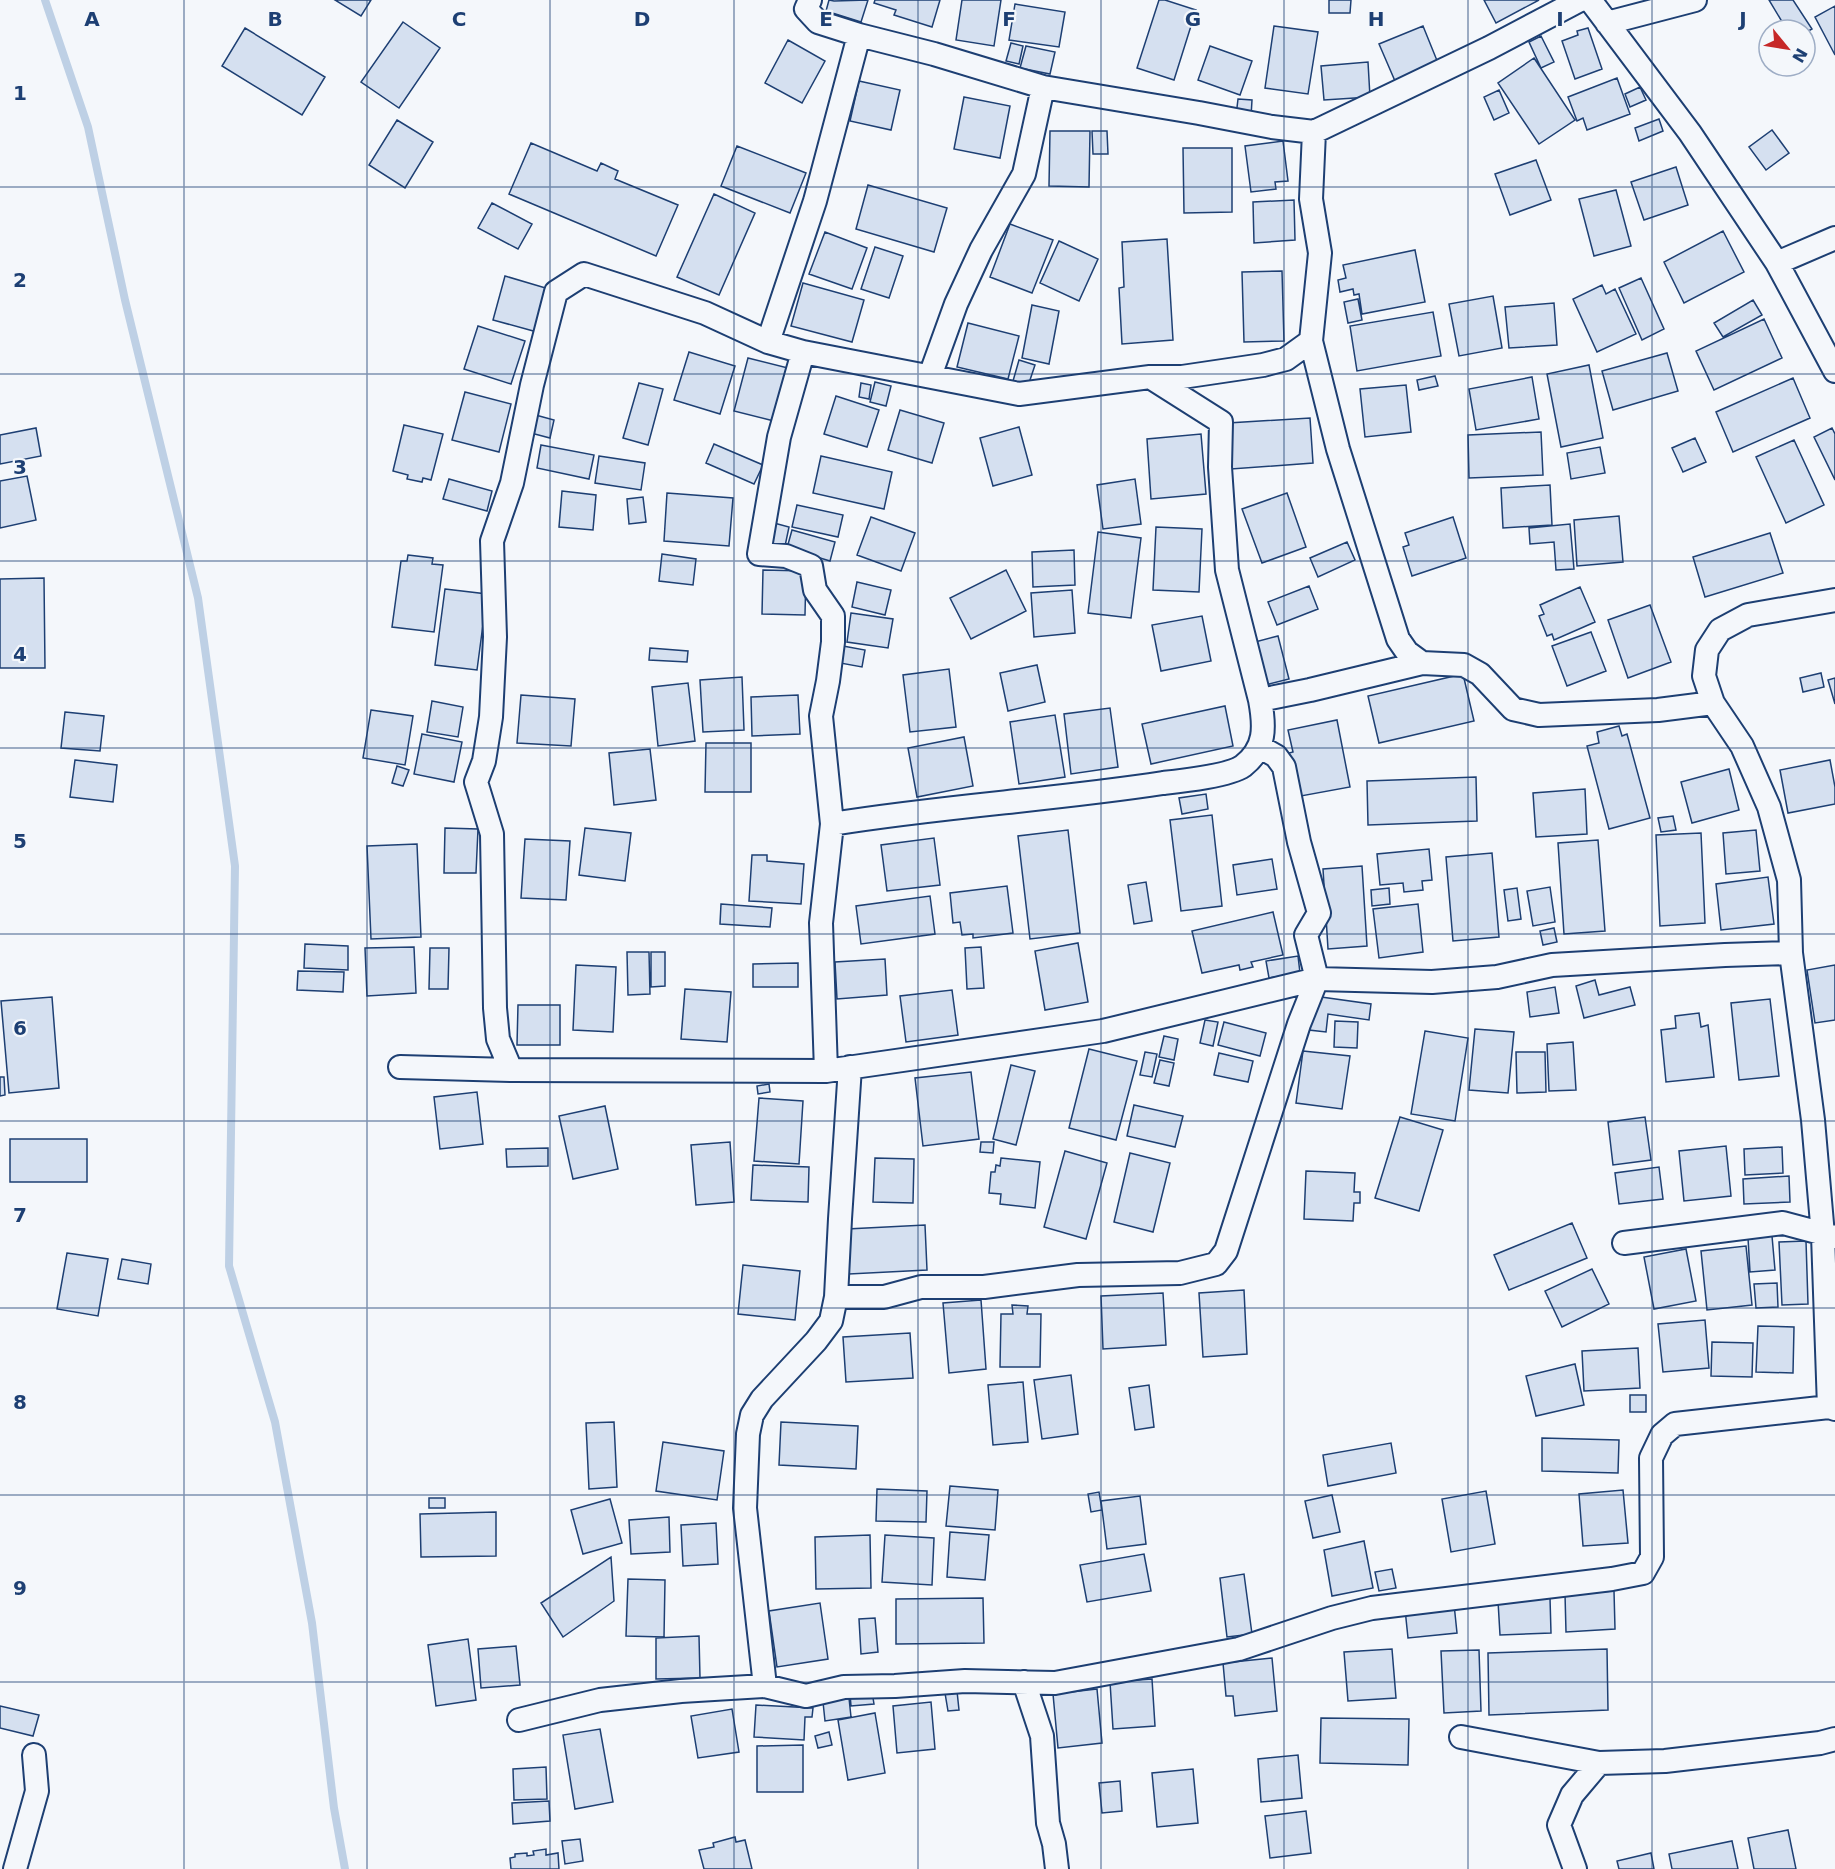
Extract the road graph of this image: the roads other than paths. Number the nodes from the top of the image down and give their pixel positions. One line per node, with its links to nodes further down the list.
1 (810, 0): 6 (street)
2 (1580, 0): 8 (street)
3 (1590, 0): 5 (street)
4 (1695, 0): 5 (street)
5 (1607, 22): 10 (street)
6 (860, 35): 7 (street); 12 (street)
7 (1043, 87): 8 (street); 15 (street)
8 (1314, 132): 11 (street)
9 (1835, 238): 10 (street)
10 (1777, 263): 14 (street)
11 (1311, 341): 16 (street); 18 (street)
12 (768, 342): 13 (street); 27 (street)
13 (803, 352): 15 (street); 22 (street)
14 (1835, 371)
15 (930, 376): 16 (street)
16 (1150, 377): 19 (street)
17 (1835, 600): 20 (street)
18 (1422, 663): 19 (street); 20 (street)
19 (1260, 700): 21 (street)
20 (1713, 704): 23 (street)
21 (1260, 747): 22 (street); 24 (street)
22 (832, 824): 28 (street)
23 (1791, 953): 24 (street); 29 (street)
24 (1317, 979): 26 (street); 31 (street)
25 (400, 1067): 27 (street)
26 (850, 1067): 28 (street); 31 (street)
27 (511, 1070): 28 (street)
28 (826, 1071)
29 (1829, 1236): 30 (street); 32 (street)
30 (1624, 1243)
31 (837, 1297): 34 (street)
32 (1832, 1408): 33 (street)
33 (1024, 1682): 34 (street); 41 (street)
34 (765, 1686): 35 (street)
35 (519, 1720)
36 (1461, 1737): 39 (street)
37 (1835, 1739): 39 (street)
38 (34, 1755): 40 (street)
39 (1599, 1762): 42 (street)
40 (15, 1869)
41 (1057, 1869)
42 (1575, 1869)

